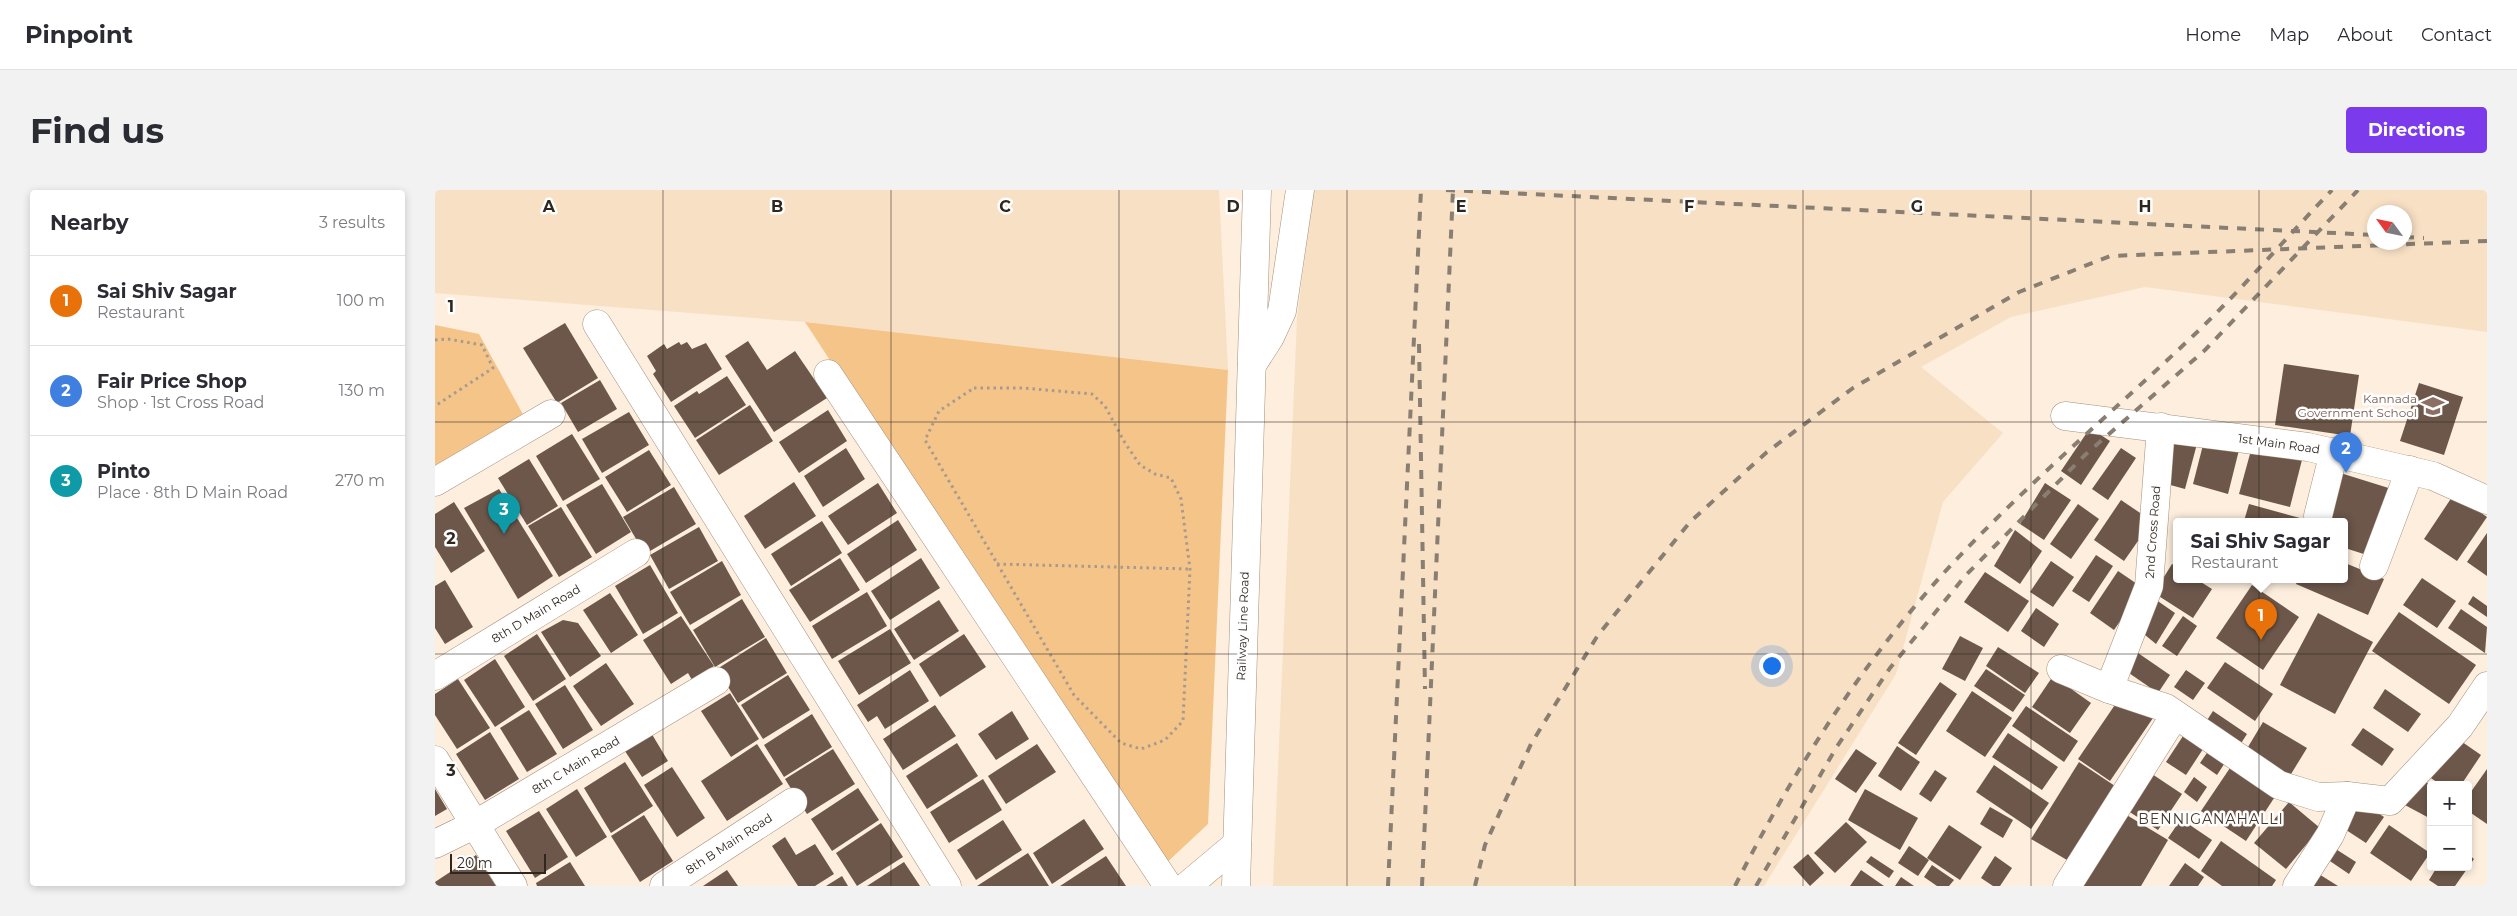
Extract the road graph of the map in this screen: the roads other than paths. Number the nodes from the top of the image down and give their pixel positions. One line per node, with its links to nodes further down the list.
1 (1257, 190): 4 (street, Railway Line Road)
2 (1300, 190): 4 (street)
3 (597, 324): 30 (street)
4 (1251, 367): 27 (street, Railway Line Road)
5 (828, 374): 31 (street)
6 (551, 414): 11 (street)
7 (2065, 416): 8 (street, 1st Main Road)
8 (2161, 427): 9 (street, 1st Main Road); 20 (street, 2nd Cross Road)
9 (2334, 452): 10 (street, 1st Main Road); 13 (street)
10 (2410, 470): 12 (street, 1st Main Road); 15 (street)
11 (435, 482)
12 (2487, 500)
13 (2318, 516)
14 (636, 553): 17 (street, 8th D Main Road)
15 (2374, 566)
16 (2061, 669): 20 (street)
17 (435, 676)
18 (716, 681): 25 (street, 8th C Main Road)
19 (2487, 686): 23 (street)
20 (2109, 689): 21 (street)
21 (2175, 715): 23 (street); 34 (street)
22 (435, 760): 25 (street)
23 (2347, 796): 35 (street)
24 (793, 802): 29 (street, 8th B Main Road)
25 (476, 824): 26 (street, 8th C Main Road); 28 (street)
26 (435, 844)
27 (1237, 844): 32 (street); 33 (street, Railway Line Road)
28 (513, 886)
29 (664, 886)
30 (947, 886)
31 (1168, 886)
32 (1187, 886)
33 (1236, 886)
34 (2067, 886)
35 (2297, 886)

